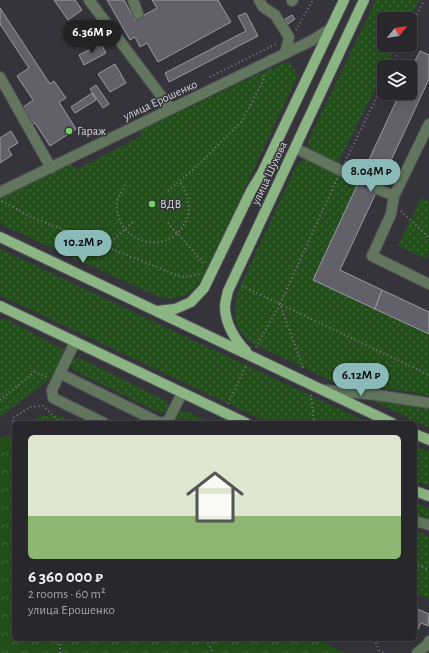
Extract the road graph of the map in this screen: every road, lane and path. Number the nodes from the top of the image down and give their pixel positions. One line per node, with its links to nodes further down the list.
1 (89, 0): 15 (street)
2 (133, 0): 7 (street)
3 (259, 0): 11 (street)
4 (344, 0): 9 (main road, улица Шухова)
5 (364, 0): 17 (main road, улица Шухова)
6 (424, 0): 8 (path)
7 (138, 14)
8 (417, 14)
9 (330, 29): 11 (street, улица Ерошенко); 42 (main road, улица Шухова)
10 (255, 54): 12 (path)
11 (285, 54): 12 (street, улица Ерошенко)
12 (261, 66): 15 (street, улица Ерошенко); 21 (path)
13 (0, 77): 18 (street)
14 (377, 96): 19 (path)
15 (171, 109): 18 (street, улица Ерошенко)
16 (429, 124): 27 (street)
17 (295, 148): 19 (street); 45 (main road, улица Шухова)
18 (51, 168): 25 (street, улица Ерошенко)
19 (340, 171): 20 (street); 39 (path)
20 (360, 180)
21 (179, 181): 24 (path); 31 (path)
22 (125, 185): 30 (path)
23 (378, 189): 27 (street)
24 (168, 191)
25 (0, 192)
26 (0, 199): 34 (path)
27 (393, 199): 33 (path); 37 (street)
28 (134, 221): 30 (path)
29 (168, 223): 31 (path)
30 (125, 230): 31 (path); 34 (path)
31 (178, 234): 35 (path)
32 (0, 237): 42 (main road)
33 (429, 238)
34 (105, 247): 36 (path)
35 (208, 269)
36 (202, 272)
37 (429, 284)
38 (242, 286): 39 (path)
39 (280, 304): 45 (path); 48 (path); 49 (path)
40 (0, 306): 43 (main road)
41 (0, 310): 43 (main road)
42 (157, 311): 45 (main road)
43 (12, 312): 44 (main road)
44 (75, 342): 47 (street); 51 (main road)
45 (253, 352): 49 (main road)
46 (246, 366): 53 (path)
47 (60, 374): 57 (street); 58 (street)
48 (429, 375)
49 (310, 385): 50 (main road); 61 (path)
50 (320, 390): 52 (street); 54 (main road)
51 (182, 393): 59 (street); 60 (main road)
52 (429, 403)
53 (227, 405)
54 (367, 412): 62 (main road); 63 (main road)
55 (13, 421): 56 (path)
56 (59, 421)
57 (100, 421)
58 (156, 421)
59 (168, 421)
60 (242, 421)
61 (314, 421)
62 (376, 421)
63 (387, 421)
64 (417, 435): 65 (main road)
65 (429, 440)
66 (417, 492): 67 (main road)
67 (429, 496)
68 (417, 522): 69 (street)
69 (429, 525)
70 (417, 564): 71 (path)
71 (429, 570)
72 (60, 641): 76 (path)
73 (207, 641): 77 (path)
74 (375, 641): 78 (path)
75 (429, 641): 79 (street)
76 (60, 653)
77 (213, 653)
78 (384, 653)
79 (417, 653)

